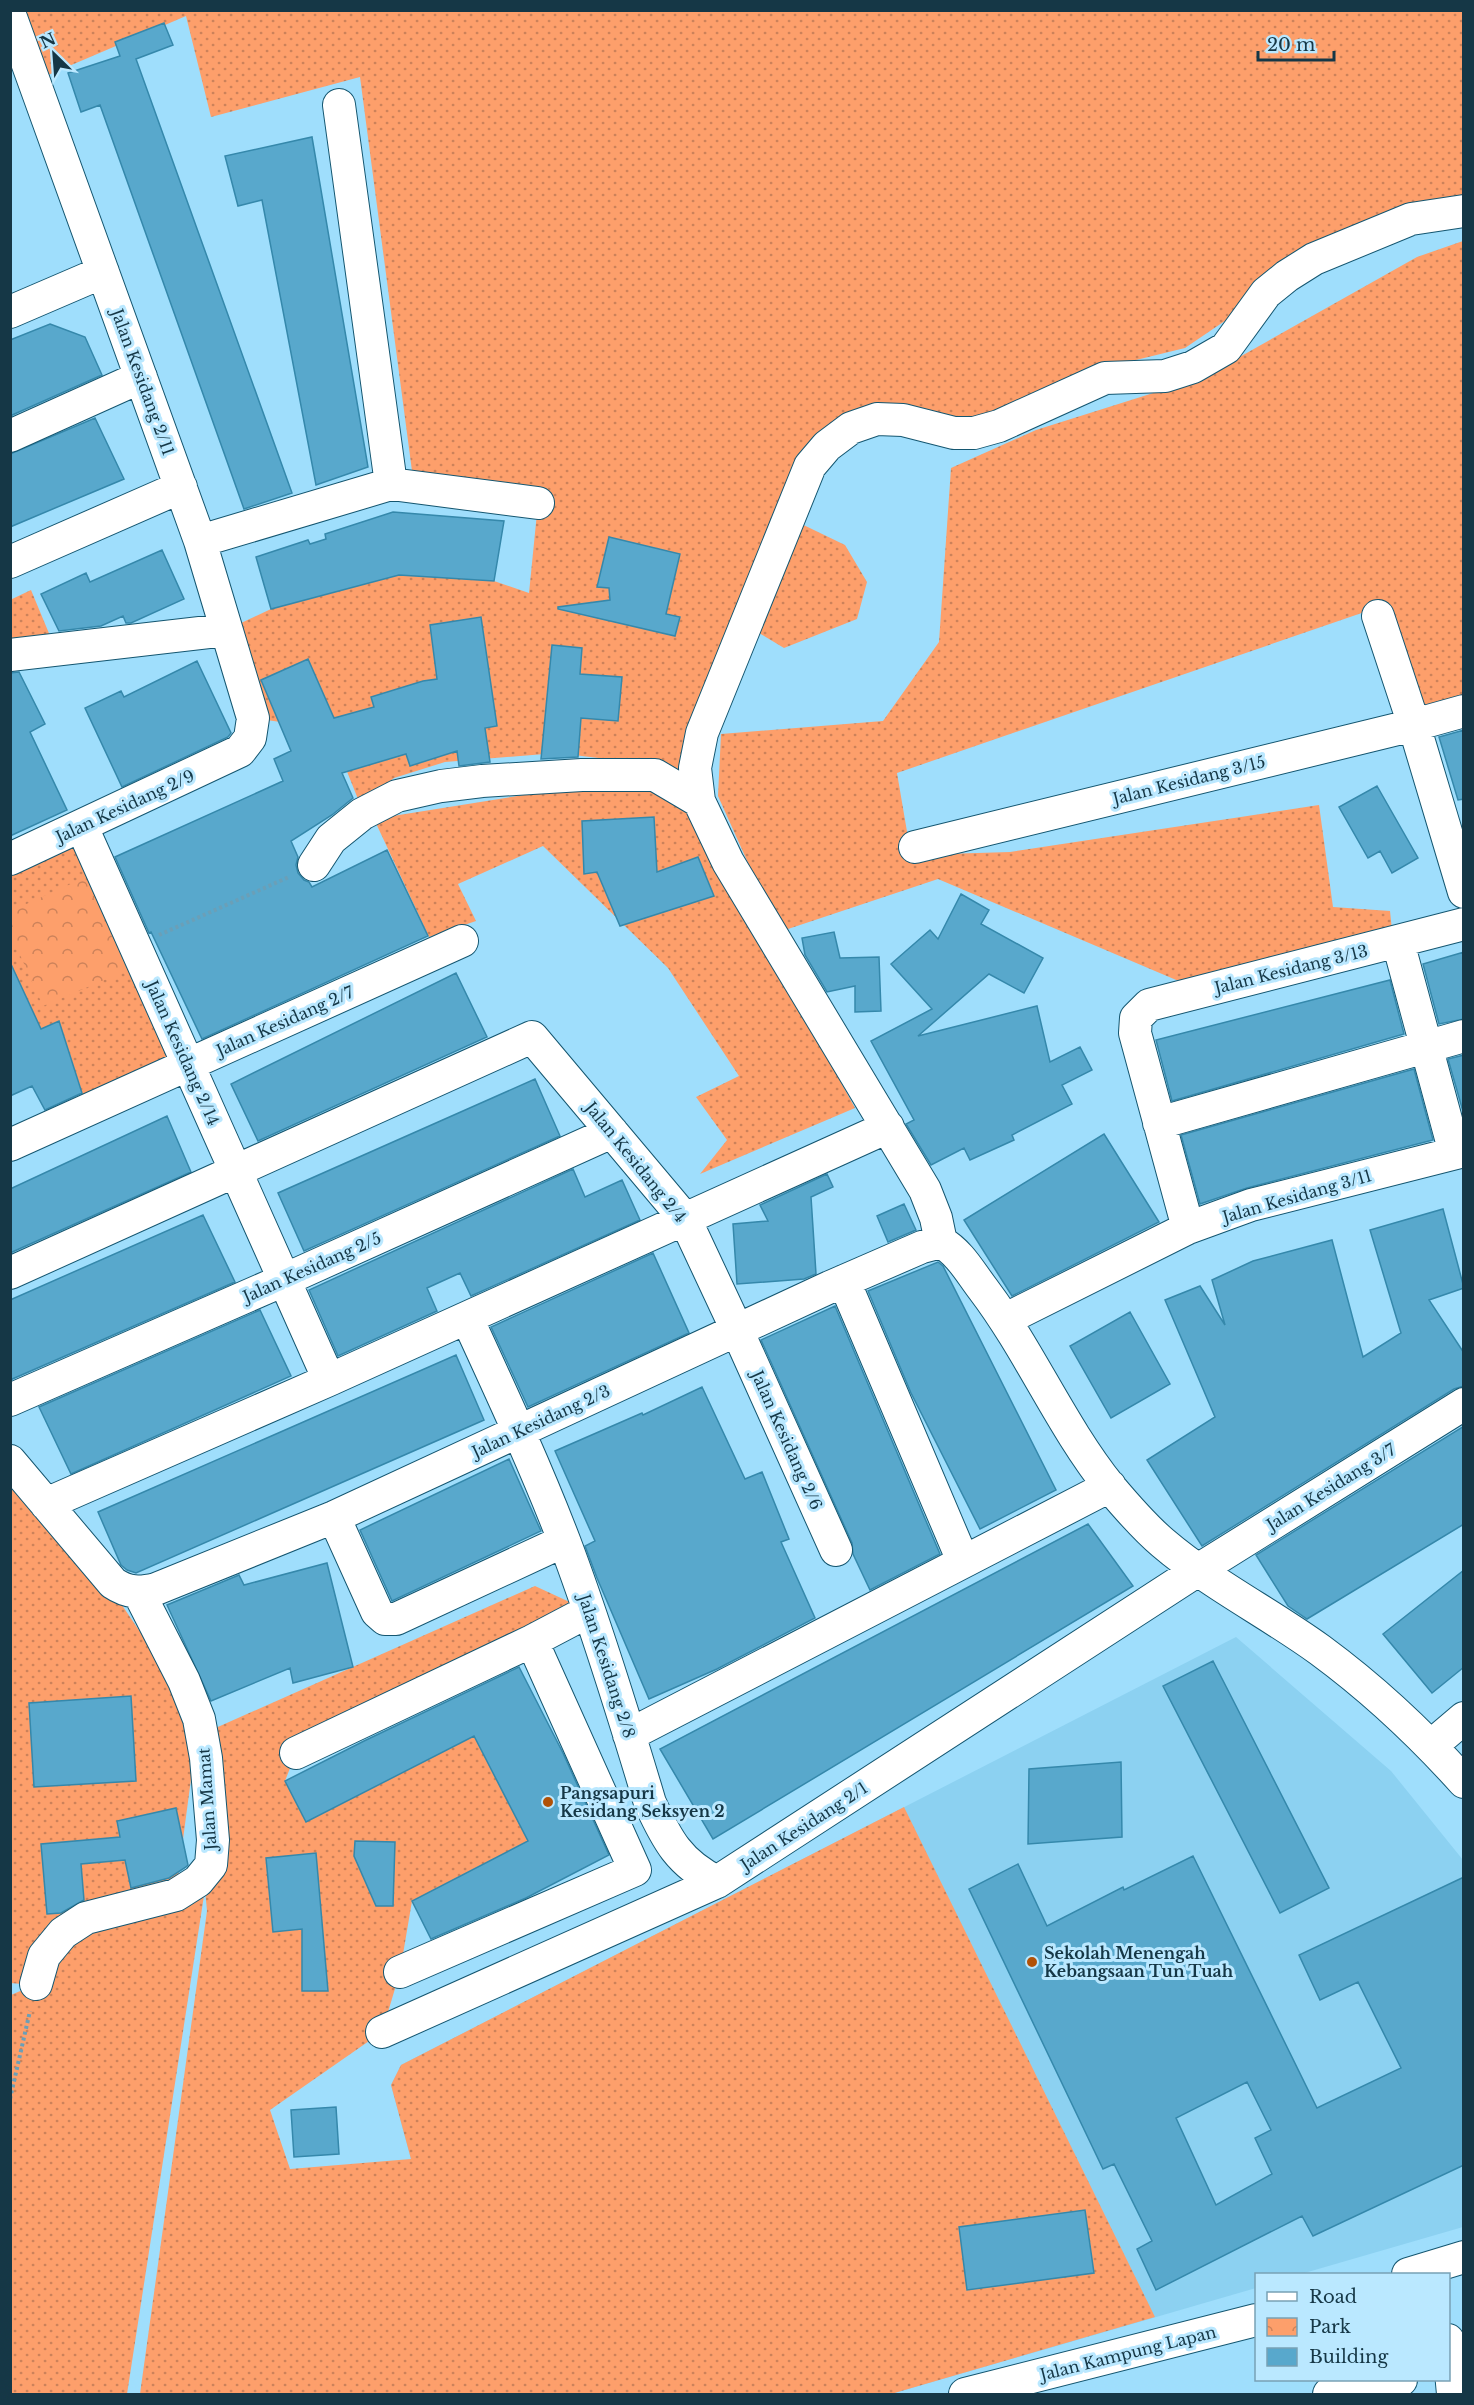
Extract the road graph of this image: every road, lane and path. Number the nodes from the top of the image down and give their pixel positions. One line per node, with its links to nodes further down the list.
1 (13, 29): 4 (street, Jalan Kesidang 2/11)
2 (339, 105): 8 (street)
3 (1464, 211): 19 (street)
4 (104, 272): 5 (street); 6 (street, Jalan Kesidang 2/11)
5 (10, 312)
6 (141, 377): 7 (street); 9 (street, Jalan Kesidang 2/11)
7 (10, 436)
8 (392, 484): 10 (street); 11 (street)
9 (181, 487): 11 (street, Jalan Kesidang 2/11); 12 (street)
10 (538, 503)
11 (200, 541): 14 (street, Jalan Kesidang 2/11)
12 (10, 562)
13 (1378, 616): 17 (street)
14 (225, 630): 15 (street); 18 (street, Jalan Kesidang 2/11)
15 (10, 655)
16 (1464, 711): 17 (street, Jalan Kesidang 3/15)
17 (1414, 725): 21 (street, Jalan Kesidang 3/15); 24 (street)
18 (240, 751): 20 (street, Jalan Kesidang 2/9)
19 (699, 801): 23 (street); 33 (street)
20 (82, 827): 22 (street, Jalan Kesidang 2/9); 28 (street, Jalan Kesidang 2/14)
21 (915, 847)
22 (10, 859)
23 (314, 865): 28 (path)
24 (1464, 892)
25 (1464, 924): 27 (street, Jalan Kesidang 3/13)
26 (462, 941): 31 (street, Jalan Kesidang 2/7)
27 (1398, 942): 30 (street); 32 (street, Jalan Kesidang 3/13)
28 (135, 946): 31 (street, Jalan Kesidang 2/14)
29 (1464, 1036): 30 (street)
30 (1425, 1048): 32 (street); 36 (street)
31 (188, 1065): 35 (street, Jalan Kesidang 2/7); 37 (street, Jalan Kesidang 2/14)
32 (1159, 1123): 39 (street)
33 (888, 1127): 38 (street); 40 (street)
34 (612, 1132): 37 (street, Jalan Kesidang 2/4); 38 (street, Jalan Kesidang 2/4); 42 (street, Jalan Kesidang 2/5)
35 (10, 1145)
36 (1459, 1152): 39 (street, Jalan Kesidang 3/11)
37 (236, 1171): 41 (street); 42 (street, Jalan Kesidang 2/14)
38 (685, 1220): 44 (street); 46 (street, Jalan Kesidang 2/4)
39 (1188, 1228): 45 (street, Jalan Kesidang 3/11)
40 (941, 1242): 43 (street, Jalan Kesidang 2/3); 45 (street)
41 (10, 1273)
42 (284, 1280): 47 (street, Jalan Kesidang 2/14); 48 (street, Jalan Kesidang 2/5)
43 (844, 1281): 46 (street, Jalan Kesidang 2/3); 57 (street)
44 (467, 1318): 47 (street); 50 (street, Jalan Kesidang 2/8)
45 (1006, 1319): 52 (street)
46 (737, 1330): 50 (street, Jalan Kesidang 2/3); 56 (street, Jalan Kesidang 2/6)
47 (329, 1380): 53 (street)
48 (10, 1400)
49 (1464, 1404): 58 (street, Jalan Kesidang 3/7)
50 (519, 1431): 54 (street, Jalan Kesidang 2/3); 55 (street, Jalan Kesidang 2/8)
51 (10, 1461): 53 (street)
52 (1110, 1486): 57 (street); 58 (street)
53 (46, 1504): 59 (street)
54 (334, 1517): 55 (street); 59 (street, Jalan Kesidang 2/3)
55 (564, 1541): 60 (street, Jalan Kesidang 2/8)
56 (836, 1550)
57 (963, 1561): 63 (street)
58 (1198, 1570): 64 (street); 67 (street, Jalan Kesidang 2/1)
59 (139, 1593): 69 (street, Jalan Mamat)
60 (590, 1611): 61 (street); 63 (street, Jalan Kesidang 2/8)
61 (532, 1641): 65 (street); 68 (street)
62 (1464, 1718): 64 (street)
63 (629, 1735): 67 (street, Jalan Kesidang 2/8)
64 (1431, 1746): 66 (street)
65 (296, 1753)
66 (1464, 1782)
67 (717, 1882): 70 (street, Jalan Kesidang 2/1)
68 (400, 1972)
69 (36, 1984): 71 (path)
70 (382, 2032)
71 (10, 2099)
72 (1447, 2266): 73 (street)
73 (1413, 2273)
74 (1255, 2321): 76 (street, Jalan Kampung Lapan)
75 (1391, 2381): 77 (street)
76 (965, 2394)
77 (1329, 2394)

